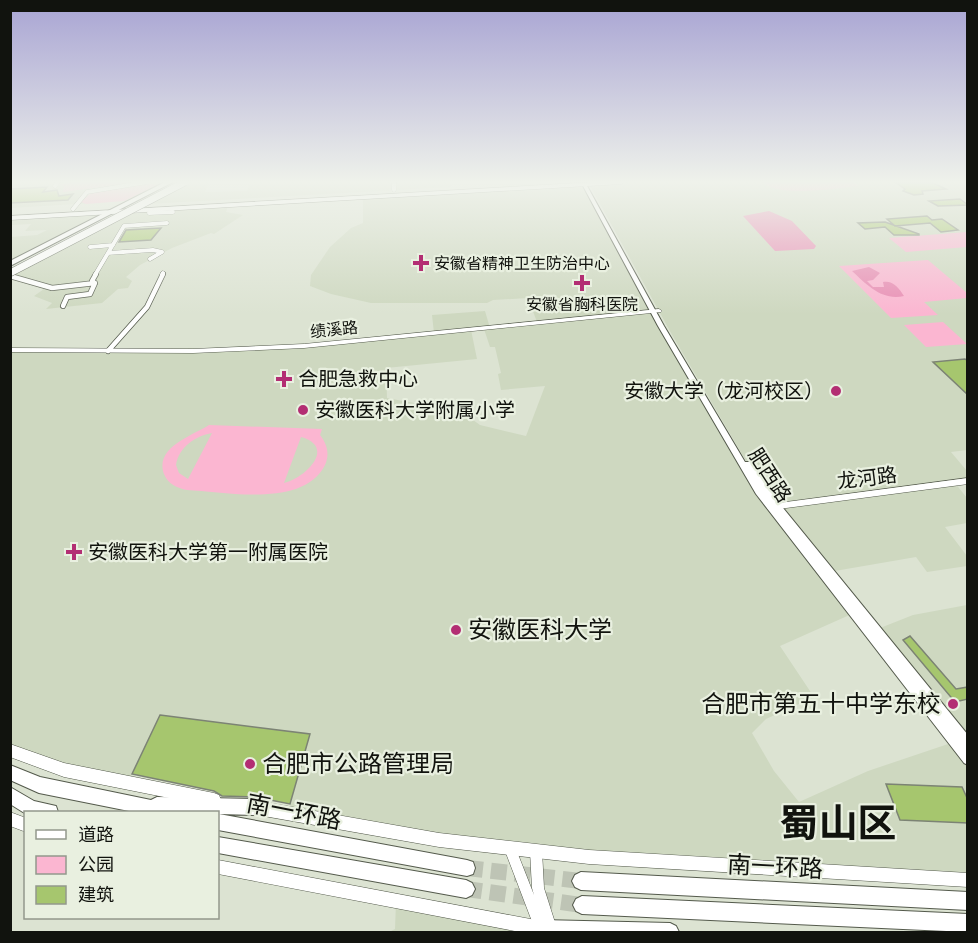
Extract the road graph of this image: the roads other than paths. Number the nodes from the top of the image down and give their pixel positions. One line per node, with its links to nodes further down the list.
1 (85, 226): 11 (highway)
2 (89, 226): 11 (highway, bridge)
3 (101, 226): 13 (highway, bridge)
4 (104, 226): 13 (highway)
5 (124, 226): 7 (street)
6 (609, 226): 16 (main road, 肥西路)
7 (113, 245): 8 (street); 9 (street)
8 (90, 247)
9 (108, 253): 10 (street); 14 (street)
10 (150, 259)
11 (10, 265)
12 (163, 273): 18 (street)
13 (10, 274): 14 (street)
14 (95, 283): 15 (street)
15 (63, 306)
16 (656, 312): 18 (street, 绩溪路); 20 (main road, 肥西路)
17 (10, 350): 18 (street, 绩溪路)
18 (108, 351)
19 (968, 481): 20 (street, 龙河路)
20 (773, 507): 21 (main road, 肥西路); 23 (main road, 肥西路)
21 (968, 745)
22 (10, 750): 27 (main road)
23 (968, 759)
24 (10, 772): 26 (highway)
25 (10, 797): 28 (highway)
26 (125, 804): 27 (highway); 29 (highway)
27 (255, 807): 32 (main road)
28 (42, 811)
29 (160, 811)
30 (219, 822): 35 (highway, 南一环路)
31 (219, 845): 38 (highway)
32 (510, 848): 33 (main road); 42 (street)
33 (536, 851): 36 (main road); 42 (street)
34 (219, 867): 42 (main road)
35 (467, 868)
36 (968, 880)
37 (581, 881): 39 (highway, 南一环路)
38 (466, 889)
39 (968, 901)
40 (582, 905): 41 (highway)
41 (968, 923)
42 (546, 931): 43 (highway)
43 (670, 933)

